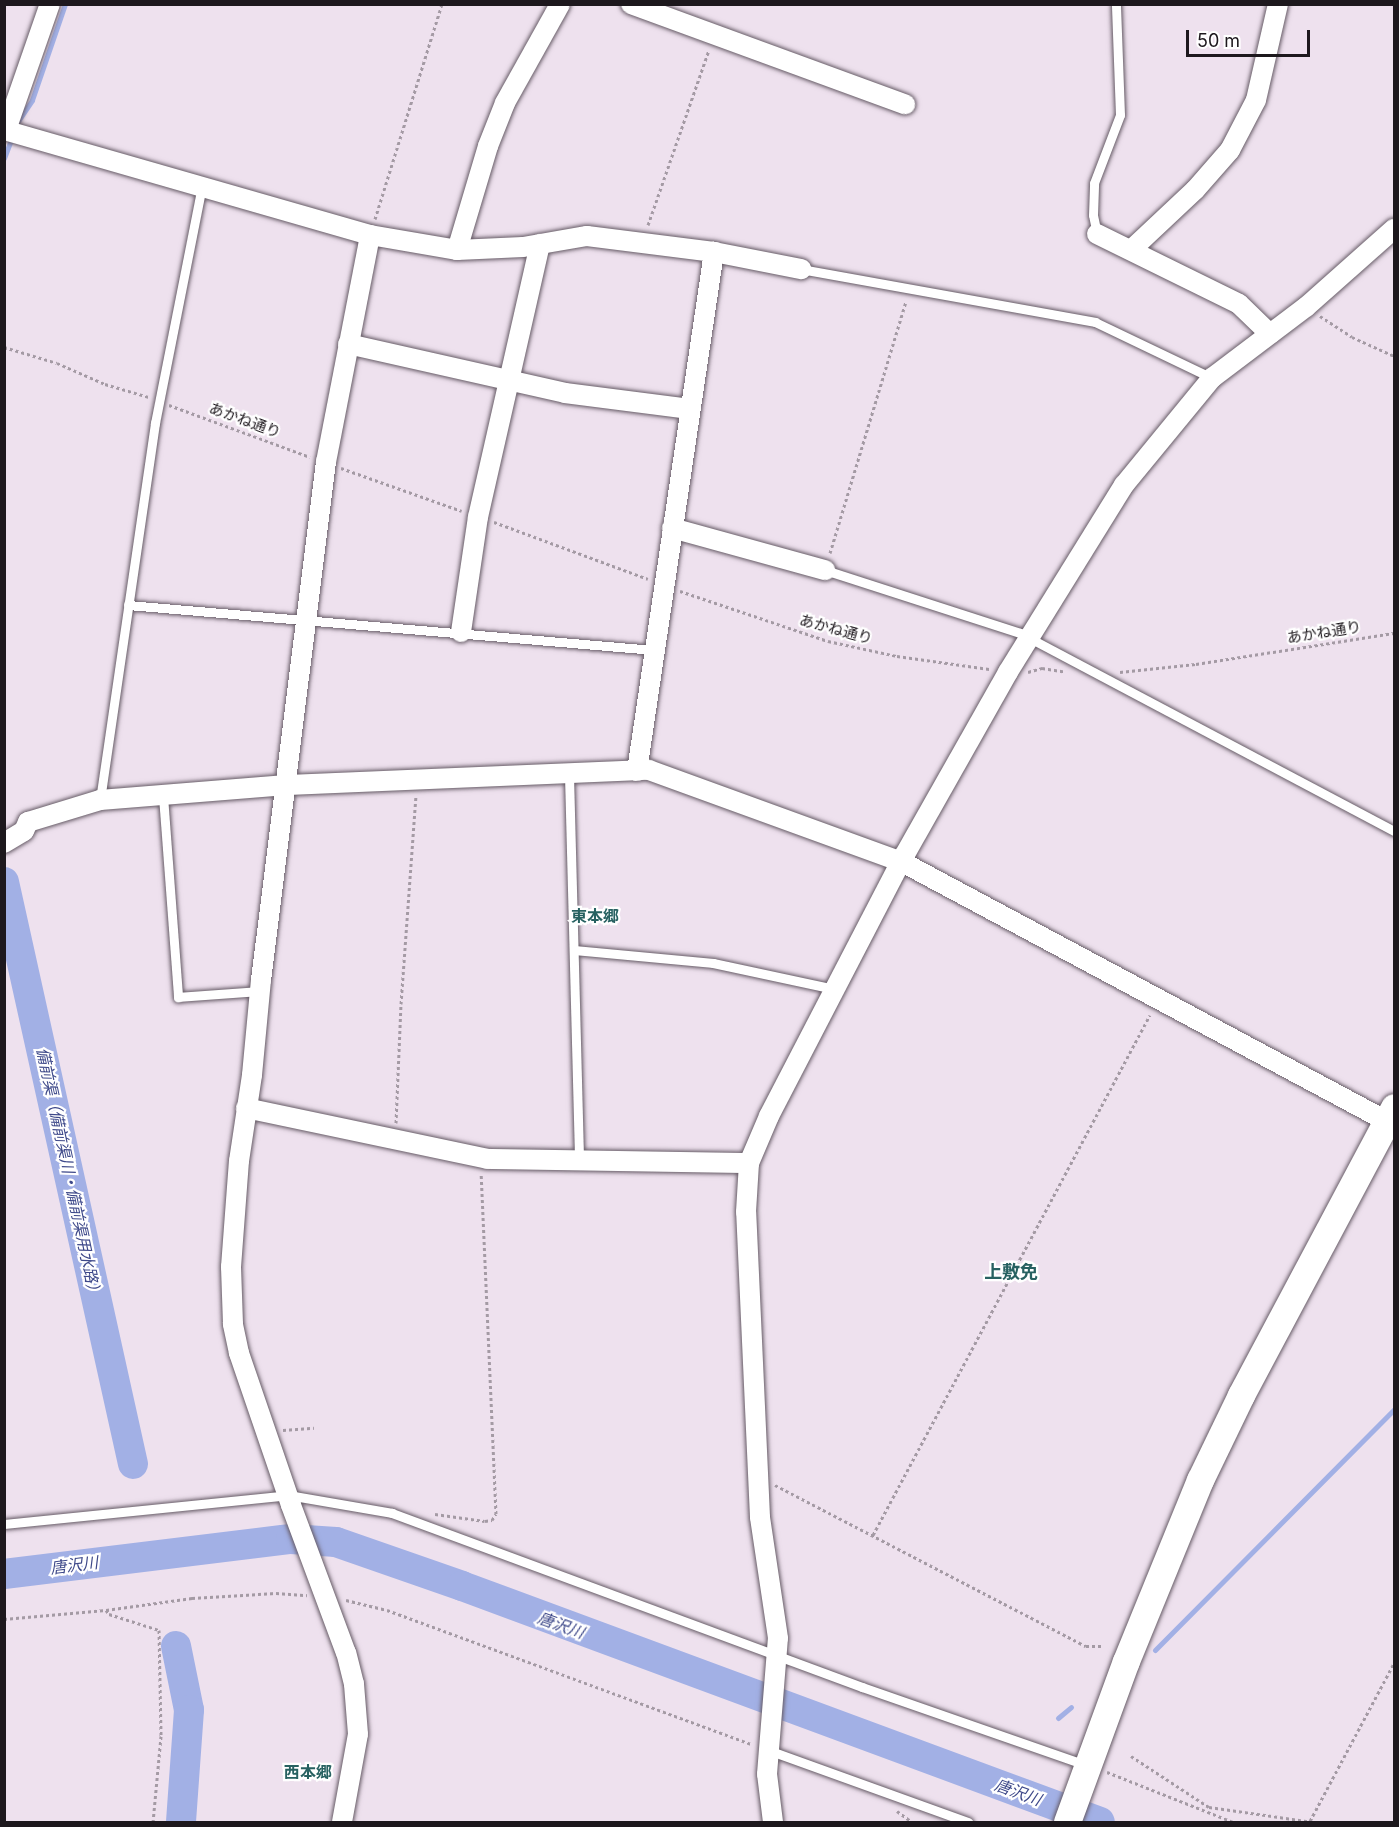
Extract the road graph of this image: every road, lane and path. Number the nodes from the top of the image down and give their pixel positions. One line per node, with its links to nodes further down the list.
1 (51, 4): 9 (street)
2 (442, 4): 13 (path)
3 (560, 4): 17 (street)
4 (631, 4): 7 (street)
5 (1116, 4): 12 (lane)
6 (1278, 4): 16 (street)
7 (715, 35): 8 (street); 14 (path)
8 (905, 104)
9 (5, 130): 10 (street)
10 (202, 186): 13 (street); 35 (lane)
11 (1395, 229): 21 (street)
12 (1097, 234): 16 (street)
13 (370, 235): 17 (street); 23 (street)
14 (642, 241): 15 (street); 18 (street)
15 (540, 244): 17 (street); 27 (street)
16 (1131, 249): 22 (street)
17 (457, 250)
18 (714, 252): 19 (street); 30 (street)
19 (801, 269): 20 (lane)
20 (911, 288): 26 (lane); 33 (path)
21 (1306, 307): 22 (street); 25 (path)
22 (1270, 334): 26 (street)
23 (348, 344): 27 (street); 36 (street)
24 (4, 346): 28 (path)
25 (1395, 356)
26 (1212, 378): 39 (street)
27 (509, 382): 30 (street); 37 (street)
28 (152, 398)
29 (167, 404): 31 (path, あかね通り)
30 (690, 409): 32 (street)
31 (314, 459)
32 (672, 528): 33 (street); 40 (street)
33 (825, 570): 39 (lane)
34 (673, 588): 41 (path, あかね通り)
35 (128, 605): 36 (lane); 50 (lane)
36 (307, 621): 37 (lane); 48 (street)
37 (461, 632): 40 (lane)
38 (1395, 633): 44 (path, あかね通り)
39 (1028, 639): 51 (lane); 53 (street)
40 (654, 650): 45 (street)
41 (999, 670)
42 (1070, 672): 43 (path)
43 (1020, 673)
44 (1115, 673)
45 (637, 771): 46 (street); 53 (street)
46 (569, 775): 47 (street); 54 (lane)
47 (417, 780): 48 (street); 60 (path)
48 (286, 785): 49 (street); 56 (street)
49 (163, 796): 50 (street); 56 (lane)
50 (100, 800): 52 (street)
51 (1395, 831)
52 (4, 843)
53 (902, 862): 55 (street); 57 (street)
54 (574, 950): 55 (lane); 62 (lane)
55 (834, 989): 63 (street)
56 (259, 991): 58 (street)
57 (1158, 999): 59 (street); 70 (path)
58 (246, 1108): 60 (street); 65 (street)
59 (1392, 1118): 79 (street)
60 (395, 1140): 61 (street)
61 (480, 1158): 62 (street); 68 (path)
62 (579, 1160): 63 (street)
63 (749, 1163): 66 (street)
64 (314, 1428): 65 (path)
65 (266, 1431): 67 (street)
66 (758, 1476): 70 (path); 75 (street)
67 (289, 1500): 69 (lane); 71 (street); 75 (lane)
68 (430, 1514)
69 (4, 1524)
70 (873, 1535): 74 (path)
71 (324, 1592): 72 (path); 77 (path); 83 (street)
72 (106, 1610): 73 (path); 82 (path)
73 (4, 1619)
74 (1104, 1646)
75 (777, 1659): 77 (street); 79 (lane)
76 (1395, 1663): 88 (path)
77 (768, 1747): 84 (street); 85 (lane)
78 (1131, 1756): 80 (path)
79 (1087, 1768): 81 (path); 86 (street)
80 (1209, 1807): 81 (path); 88 (path)
81 (1206, 1812): 87 (path)
82 (153, 1822)
83 (342, 1822)
84 (773, 1822)
85 (968, 1822)
86 (1067, 1822)
87 (1233, 1822)
88 (1312, 1822)

